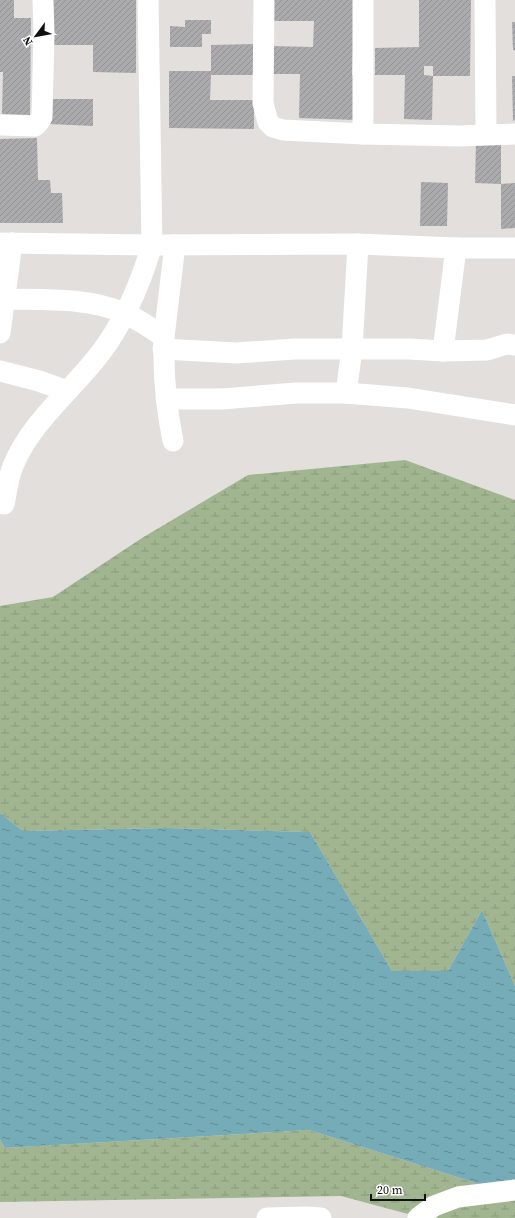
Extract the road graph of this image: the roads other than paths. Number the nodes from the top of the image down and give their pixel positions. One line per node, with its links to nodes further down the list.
1 (43, 0): 6 (street)
2 (148, 0): 12 (street)
3 (264, 0): 7 (street)
4 (363, 0): 7 (street)
5 (485, 0): 8 (street)
6 (0, 125)
7 (363, 134): 8 (street)
8 (486, 134): 9 (street)
9 (515, 134)
10 (6, 243): 12 (street); 16 (street)
11 (358, 244): 13 (street); 14 (street); 21 (street)
12 (152, 245): 13 (street); 17 (street)
13 (175, 245): 19 (street)
14 (456, 248): 15 (street); 22 (street)
15 (515, 248)
16 (4, 299): 17 (street); 18 (street)
17 (125, 313): 19 (street); 24 (street)
18 (0, 333)
19 (164, 343): 21 (street); 26 (street)
20 (515, 345): 22 (street)
21 (352, 349): 22 (street); 25 (street)
22 (443, 351)
23 (0, 371): 24 (street)
24 (67, 391): 29 (street)
25 (346, 393): 26 (street); 27 (street)
26 (166, 399): 28 (street)
27 (515, 415)
28 (173, 441)
29 (4, 504)
30 (515, 1190): 33 (street)
31 (267, 1218): 32 (street)
32 (321, 1218)
33 (418, 1218)

